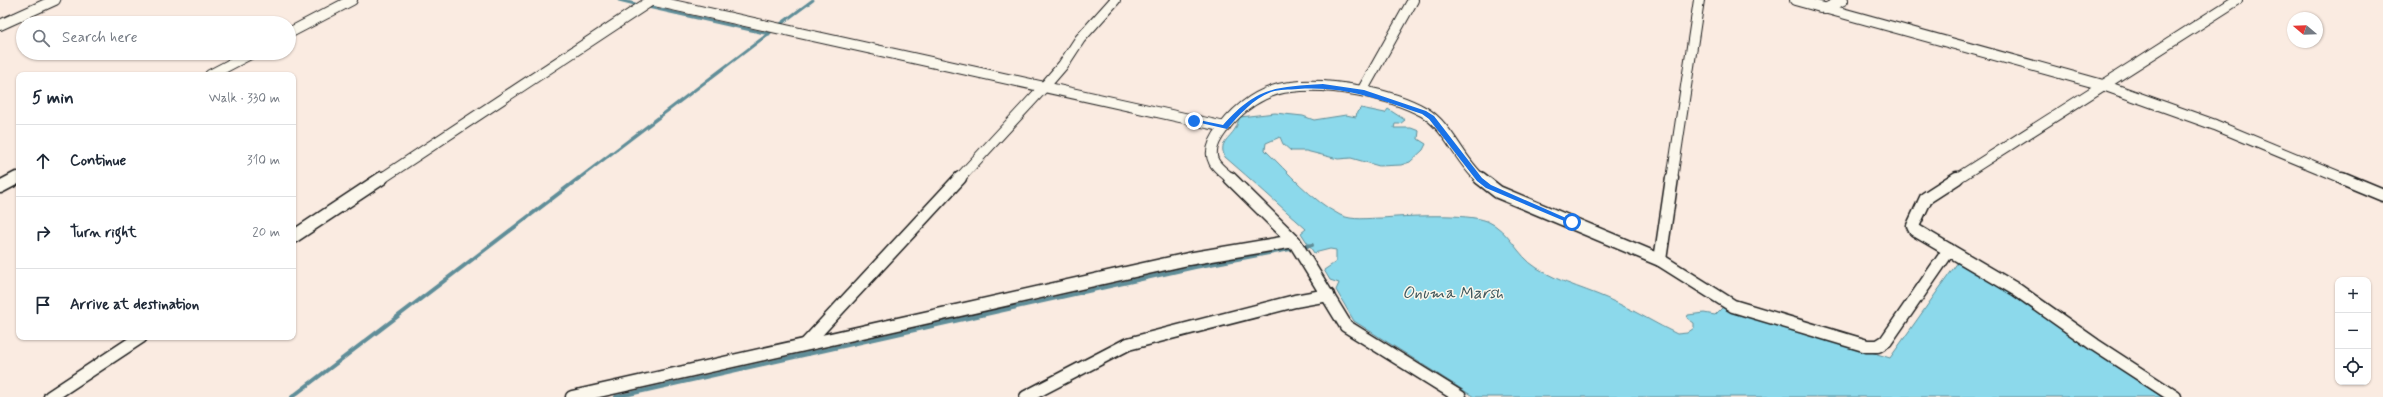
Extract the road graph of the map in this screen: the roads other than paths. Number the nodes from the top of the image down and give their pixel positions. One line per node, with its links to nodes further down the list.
1 (55, 0): 11 (street)
2 (352, 0): 14 (street)
3 (651, 0): 18 (street); 24 (street)
4 (1115, 0): 18 (street)
5 (1413, 0): 19 (street)
6 (1699, 0): 27 (street)
7 (1795, 0): 10 (street)
8 (1843, 0): 10 (street)
9 (2237, 0): 17 (street)
10 (1825, 9): 17 (street)
11 (18, 16)
12 (16, 17): 13 (street)
13 (0, 24)
14 (296, 29)
15 (239, 60): 16 (street)
16 (216, 72)
17 (2103, 85): 23 (street); 26 (street)
18 (1044, 87): 20 (street); 30 (street)
19 (1362, 91): 20 (street); 27 (street)
20 (1225, 128): 25 (street)
21 (16, 179): 22 (street)
22 (0, 187)
23 (2383, 195)
24 (296, 235)
25 (1297, 245): 28 (street); 30 (street)
26 (1949, 250): 27 (street); 35 (street)
27 (1660, 260)
28 (1328, 295): 33 (street); 34 (street)
29 (136, 340): 31 (street)
30 (806, 344): 32 (street)
31 (50, 397)
32 (572, 397)
33 (1026, 397)
34 (1460, 397)
35 (2175, 397)

